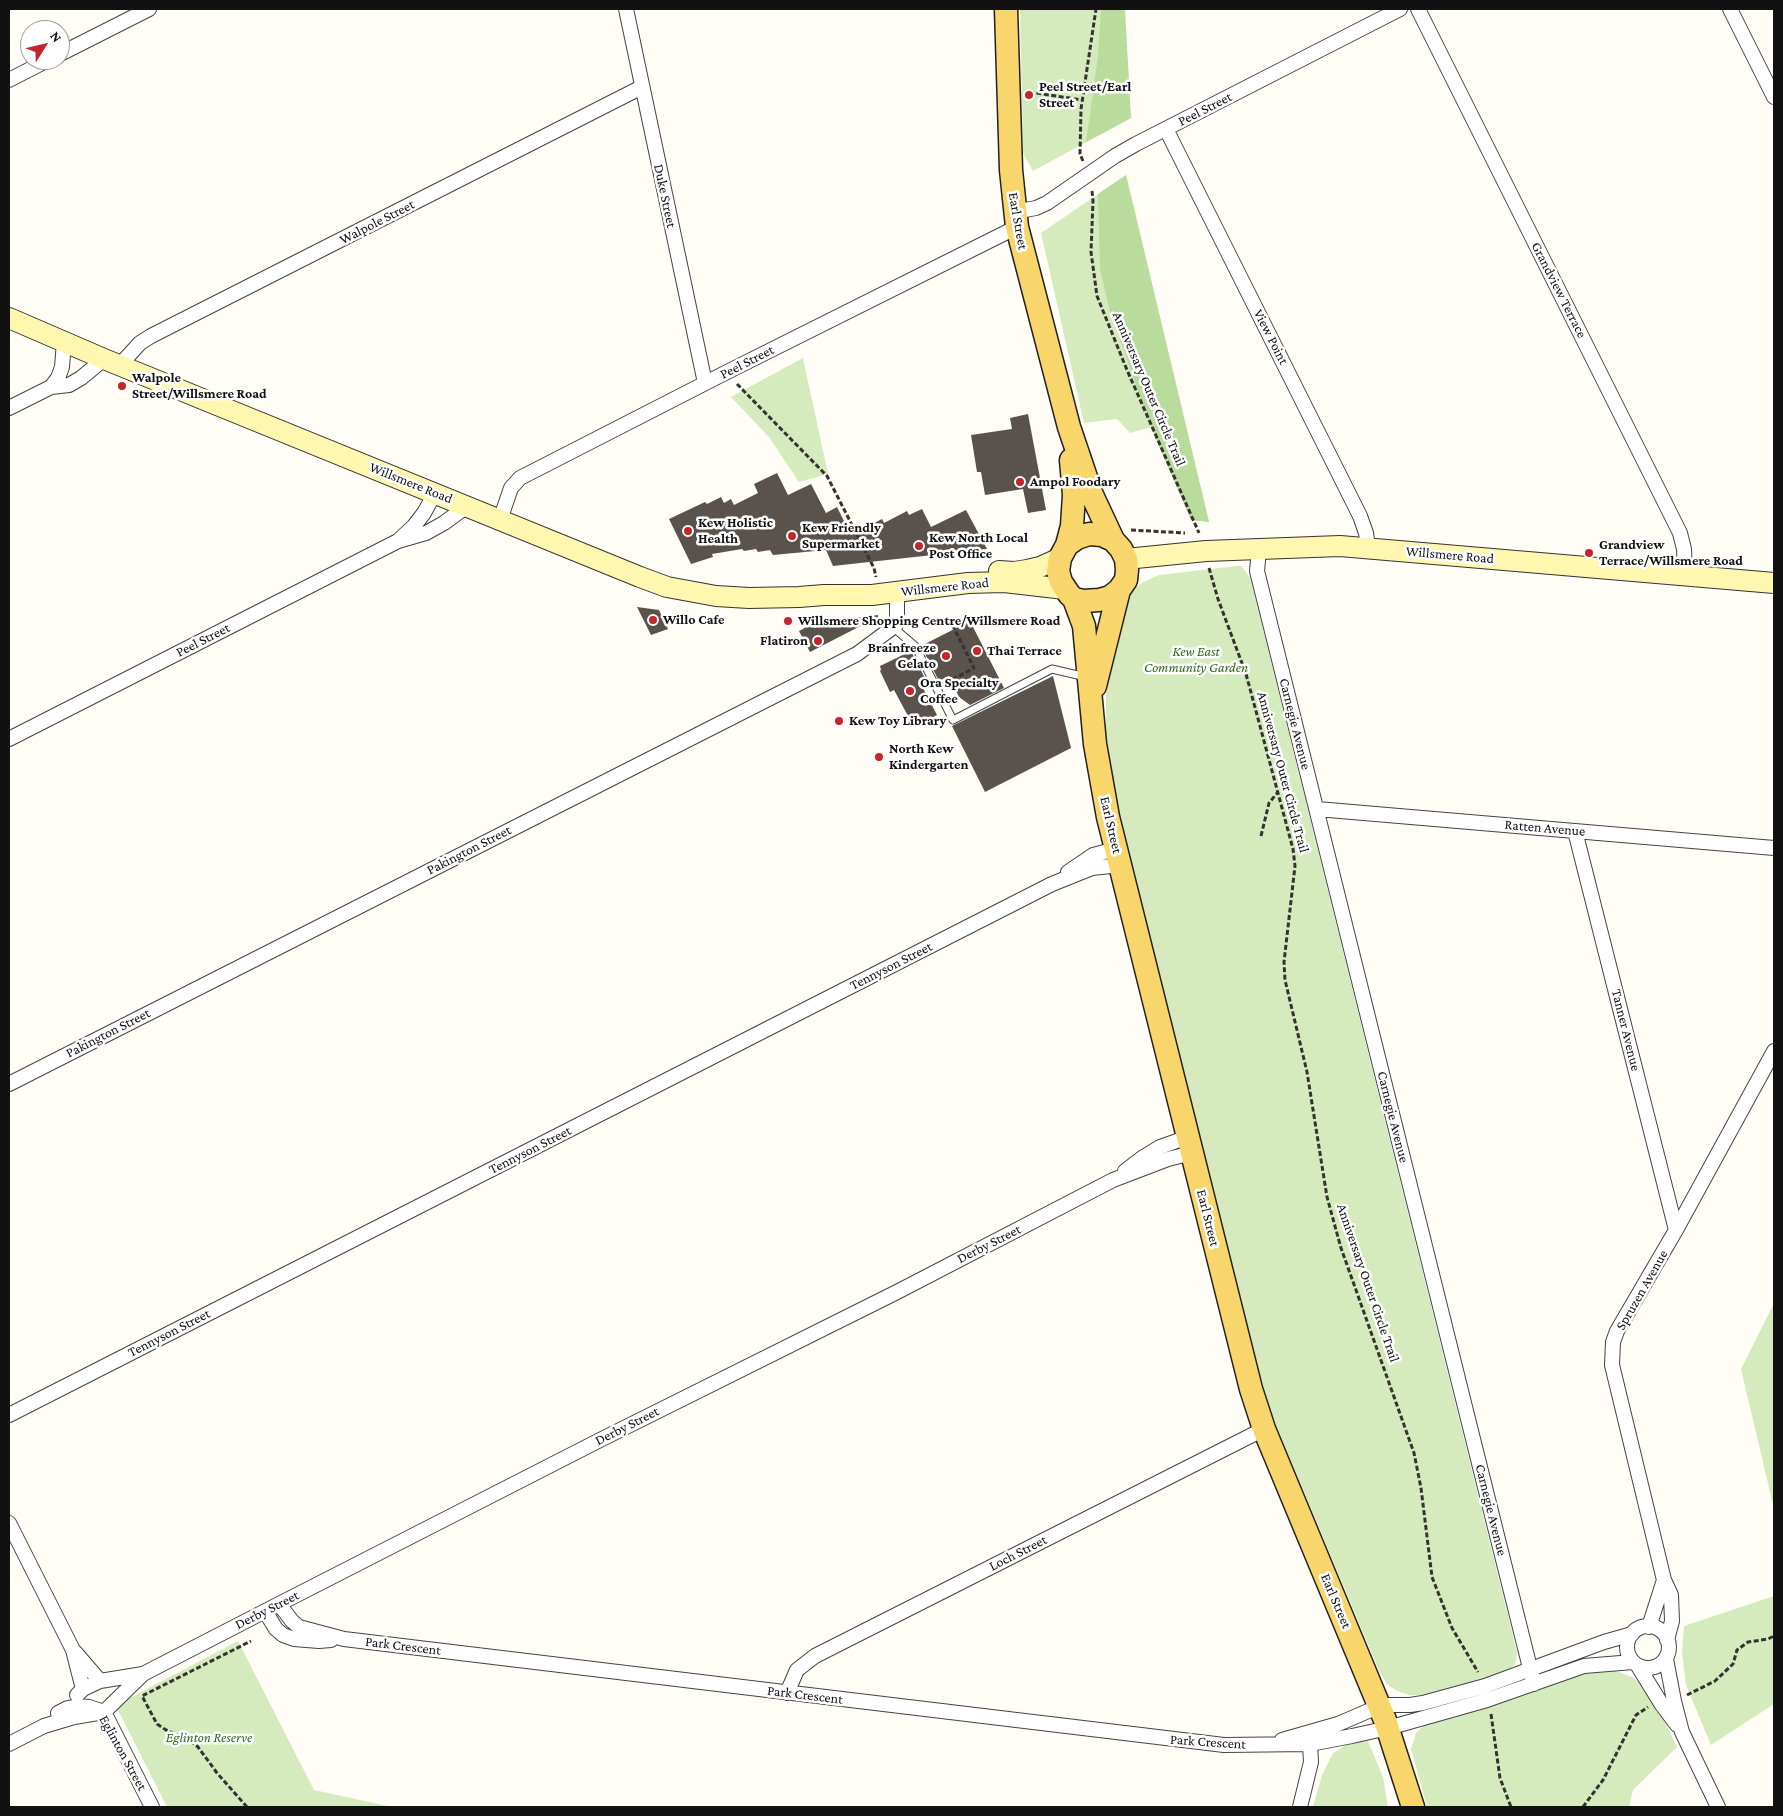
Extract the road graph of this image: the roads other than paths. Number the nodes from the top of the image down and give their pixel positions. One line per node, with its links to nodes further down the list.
1 (149, 9): 7 (street)
2 (626, 9): 10 (street, Duke Street)
3 (1006, 9): 13 (main road, Earl Street)
4 (1400, 9): 12 (street, Peel Street)
5 (1418, 9): 30 (street, Grandview Terrace)
6 (1730, 9): 11 (street)
7 (70, 49)
8 (28, 70): 9 (street)
9 (9, 80)
10 (642, 87): 16 (street, Walpole Street); 17 (street, Duke Street)
11 (1774, 97)
12 (1166, 129): 13 (street, Peel Street); 26 (street, View Point)
13 (1016, 220): 17 (street, Peel Street); 20 (main road, Earl Street)
14 (9, 318): 15 (main road, Willsmere Road)
15 (64, 342): 16 (main road, Willsmere Road); 18 (street)
16 (112, 362): 18 (street, Walpole Street); 21 (main road, Willsmere Road)
17 (705, 384): 23 (street, Peel Street)
18 (51, 386): 19 (street, Walpole Street)
19 (9, 408)
20 (1068, 427): 24 (main road, Earl Street); 28 (main road, Earl Street)
21 (435, 493): 22 (main road, Willsmere Road); 25 (street, Peel Street)
22 (468, 506): 23 (main road, Willsmere Road); 25 (street, Peel Street)
23 (500, 520): 35 (main road, Willsmere Road)
24 (1113, 540): 28 (main road); 29 (main road)
25 (398, 541): 38 (street, Peel Street)
26 (1368, 547): 27 (main road, Willsmere Road); 30 (main road, Willsmere Road)
27 (1259, 550): 29 (main road, Willsmere Road); 39 (street, Carnegie Avenue)
28 (1063, 551): 34 (main road); 35 (main road, Willsmere Road)
29 (1126, 559): 32 (main road)
30 (1685, 576): 31 (main road, Willsmere Road)
31 (1774, 583)
32 (1119, 590): 34 (main road); 37 (main road, Earl Street)
33 (897, 592): 34 (main road, Willsmere Road); 35 (main road, Willsmere Road); 36 (street)
34 (1070, 594): 37 (main road, Earl Street)
35 (824, 595)
36 (894, 628): 37 (lane); 44 (street, Pakington Street)
37 (1092, 685): 42 (main road, Earl Street)
38 (9, 738)
39 (1316, 809): 40 (street, Ratten Avenue); 60 (street, Carnegie Avenue)
40 (1575, 831): 41 (street, Ratten Avenue); 46 (street, Tanner Avenue)
41 (1774, 848)
42 (1118, 857): 45 (main road, Earl Street); 47 (street, Tennyson Street)
43 (1774, 1051): 46 (street, Spruzen Avenue)
44 (9, 1084)
45 (1190, 1145): 48 (main road, Earl Street); 51 (street, Derby Street)
46 (1676, 1230): 50 (street, Spruzen Avenue)
47 (9, 1415)
48 (1264, 1428): 65 (street, Loch Street); 68 (main road, Earl Street)
49 (9, 1523): 57 (street)
50 (1664, 1580): 53 (street); 56 (street, Spruzen Avenue)
51 (279, 1604): 52 (street, Derby Street); 55 (street, Park Crescent)
52 (264, 1611): 55 (street, Park Crescent); 61 (street, Derby Street)
53 (1649, 1627): 54 (street); 56 (street)
54 (1632, 1634): 59 (street); 60 (street, Park Crescent)
55 (344, 1639): 65 (street, Park Crescent)
56 (1668, 1640): 58 (street)
57 (73, 1650): 62 (street); 64 (street)
58 (1666, 1659): 59 (street); 70 (street)
59 (1636, 1664): 63 (street, Park Crescent); 70 (street)
60 (1531, 1670): 63 (street, Carnegie Avenue); 68 (street, Park Crescent)
61 (144, 1674): 62 (street, Derby Street); 67 (street, Derby Street)
62 (100, 1681): 64 (street, Derby Street)
63 (1534, 1684): 68 (street, Park Crescent)
64 (83, 1690): 66 (street, Derby Street)
65 (787, 1693): 71 (street, Park Crescent)
66 (58, 1712): 67 (street, Eglinton Street); 69 (street, Derby Street)
67 (104, 1712): 69 (street, Derby Street); 73 (street, Eglinton Street)
68 (1384, 1718): 71 (street, Park Crescent); 71 (street, Park Crescent); 75 (main road, Earl Street)
69 (44, 1726): 72 (street, Derby Street)
70 (1682, 1732): 76 (street)
71 (1309, 1739): 74 (street)
72 (9, 1744)
73 (152, 1807)
74 (1300, 1807)
75 (1413, 1807)
76 (1718, 1807)

